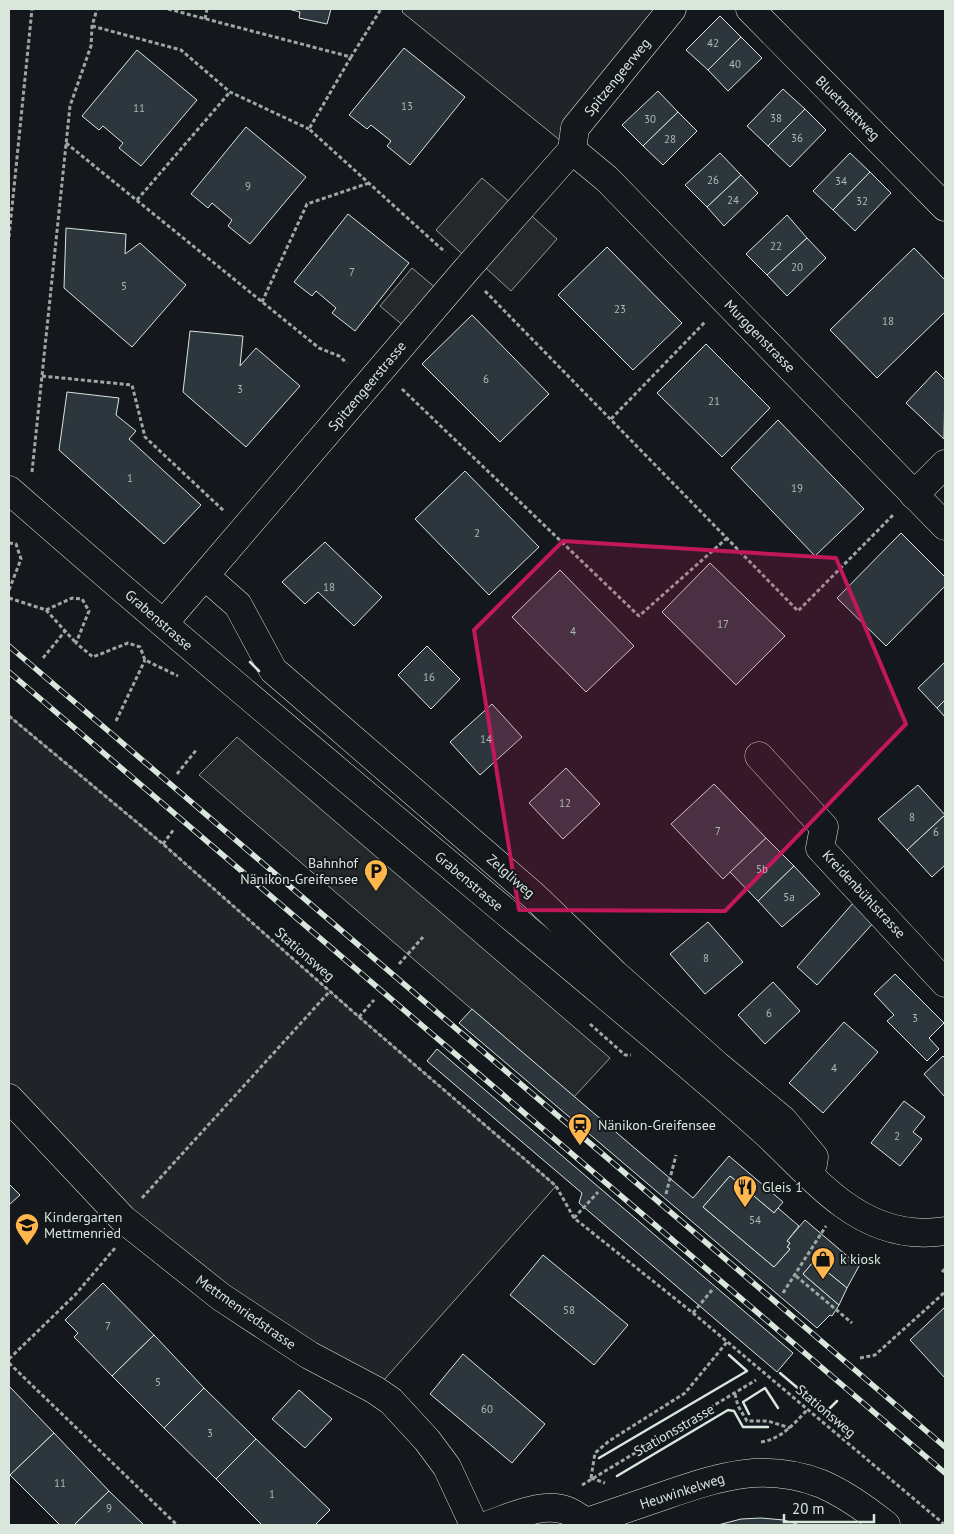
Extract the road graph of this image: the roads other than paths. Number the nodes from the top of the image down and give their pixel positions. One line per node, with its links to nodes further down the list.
1 (672, 9): 3 (street, Spitzengeerweg)
2 (750, 9): 4 (street, Bluetmattweg)
3 (572, 150): 6 (street, Murggenstrasse); 9 (street, Spitzengeerstrasse)
4 (945, 207)
5 (945, 464): 6 (street)
6 (914, 495): 8 (street, Murggenstrasse)
7 (19, 499): 10 (street, Grabenstrasse)
8 (945, 526)
9 (205, 576): 10 (street, Spitzengeerstrasse); 14 (street, Zelgliweg)
10 (164, 623): 14 (street, Grabenstrasse)
11 (759, 756): 12 (street, Kreidenbühlstrasse)
12 (945, 983)
13 (9, 1098): 17 (street, Mettmenriedstrasse)
14 (810, 1176): 15 (street, Grabenstrasse)
15 (945, 1231)
16 (587, 1524): 18 (street); 19 (street, Heuwinkelweg)
17 (474, 1525)
18 (488, 1525)
19 (886, 1525)

